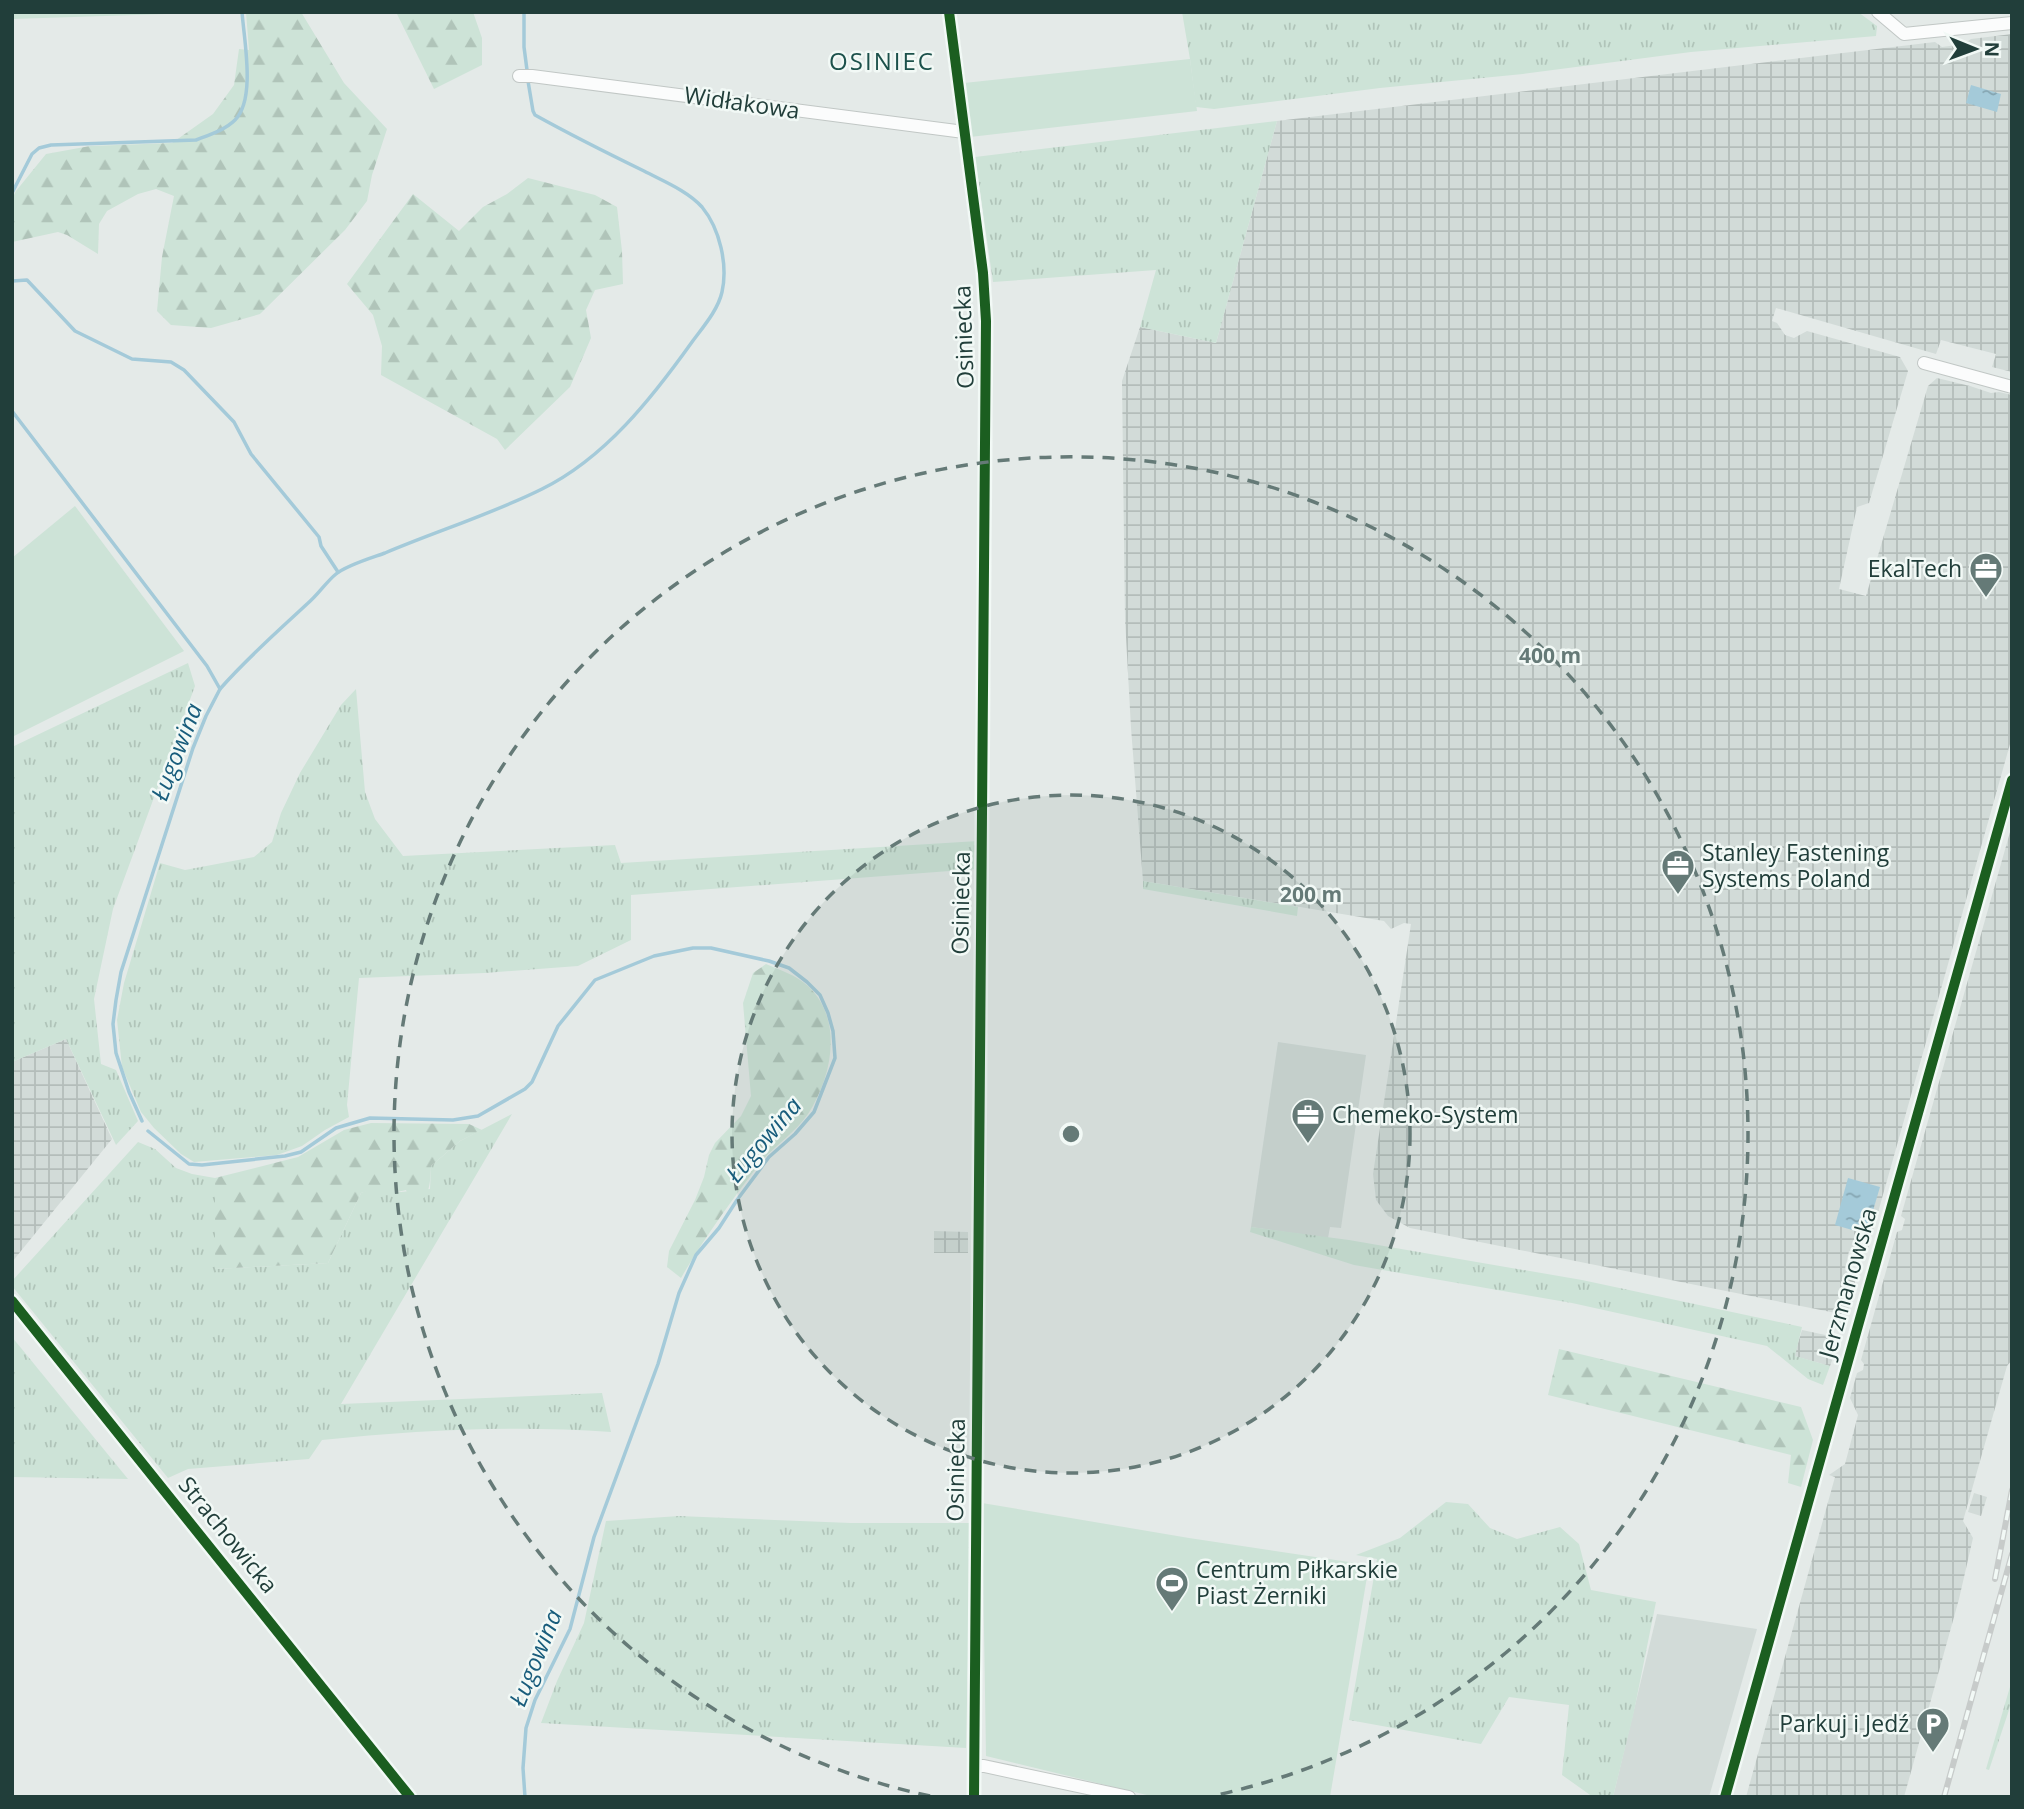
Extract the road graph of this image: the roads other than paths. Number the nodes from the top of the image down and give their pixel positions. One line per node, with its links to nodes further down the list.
1 (949, 12): 5 (street, Osiniecka)
2 (1878, 12): 3 (street)
3 (2012, 23)
4 (519, 76): 5 (street, Widłakowa)
5 (964, 131): 10 (street, Osiniecka)
6 (1924, 363): 7 (street)
7 (2012, 387)
8 (2012, 780): 14 (street, Jerzmanowska)
9 (12, 1301): 11 (street, Strachowicka)
10 (974, 1766): 12 (street, Osiniecka); 13 (street)
11 (410, 1797)
12 (974, 1797)
13 (1129, 1797)
14 (1725, 1797)

